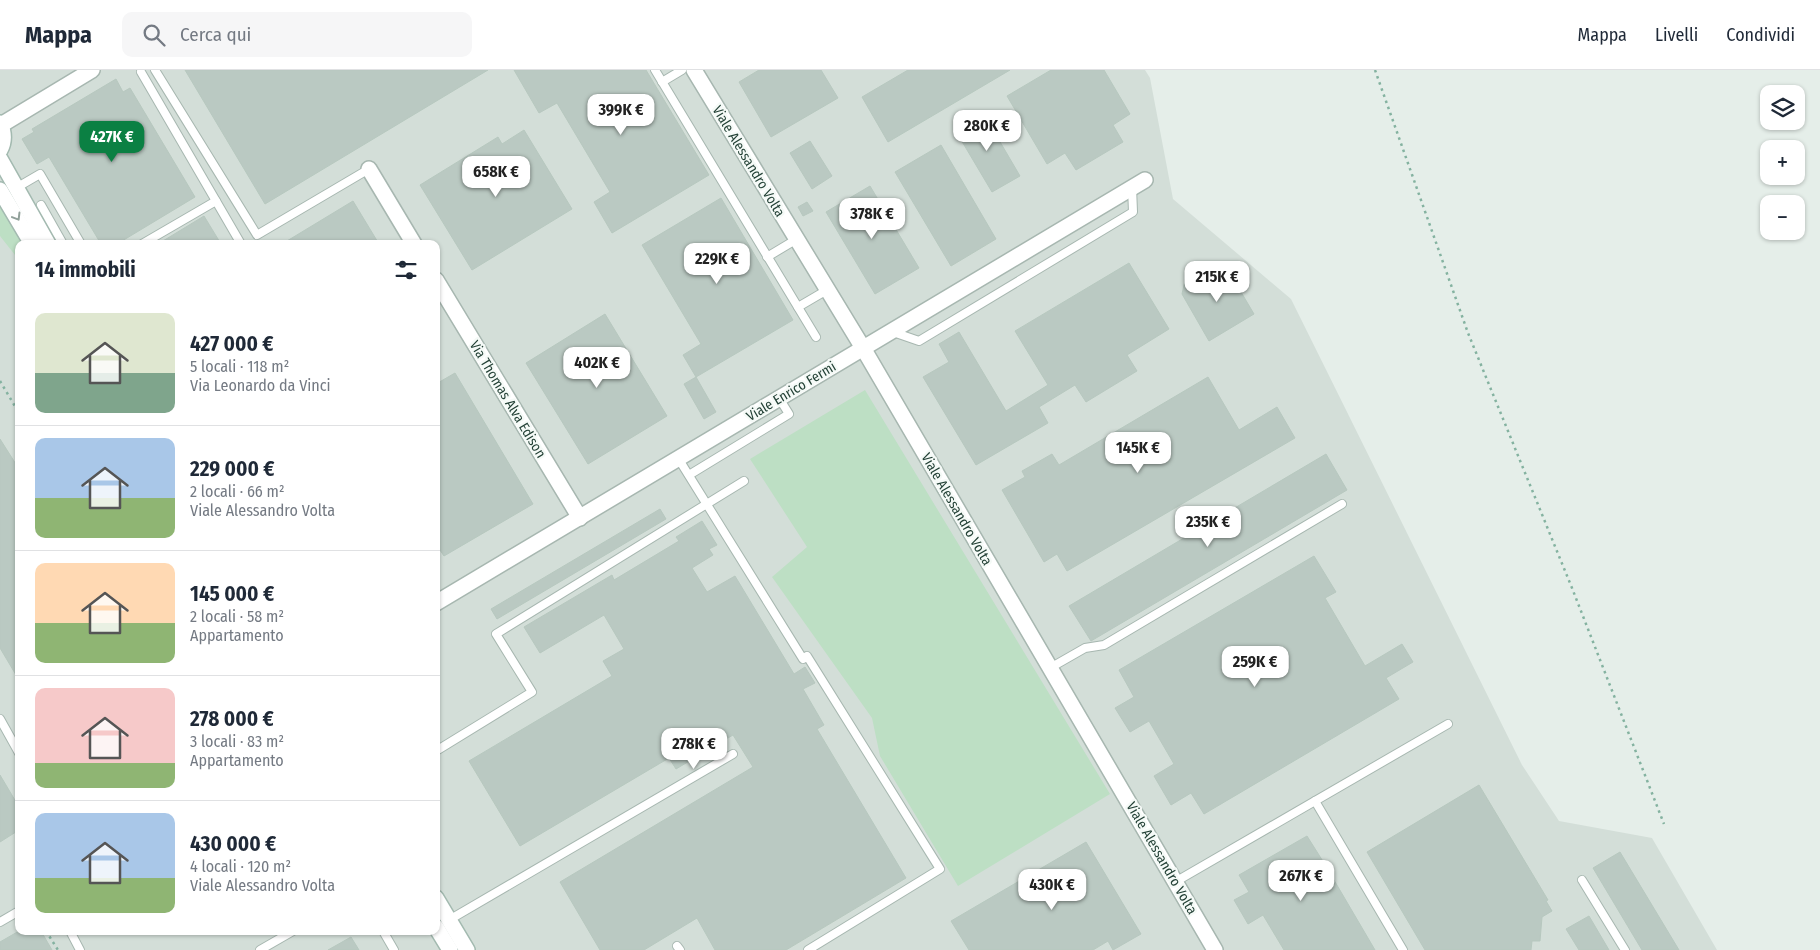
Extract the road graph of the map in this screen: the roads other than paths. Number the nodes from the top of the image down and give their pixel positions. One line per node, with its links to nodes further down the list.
1 (92, 70): 8 (street)
2 (155, 70): 11 (lane)
3 (655, 70): 7 (lane)
4 (682, 70): 7 (lane)
5 (694, 70): 17 (street, Viale Alessandro Volta)
6 (141, 72): 15 (lane)
7 (662, 82): 25 (lane)
8 (1, 124): 9 (street)
9 (0, 150)
10 (0, 159): 13 (street)
11 (369, 169): 24 (street)
12 (1139, 183): 29 (street, Viale Enrico Fermi); 29 (lane)
13 (16, 188): 19 (street); 21 (lane)
14 (0, 190): 18 (street, one-way to 18)
15 (216, 201): 22 (lane); 23 (lane)
16 (41, 205): 20 (lane)
17 (797, 239): 25 (lane); 27 (street, Viale Alessandro Volta)
18 (30, 240)
19 (46, 240)
20 (61, 240)
21 (79, 240)
22 (149, 240)
23 (239, 240)
24 (412, 240)
25 (767, 257): 28 (lane)
26 (440, 287): 38 (street, Via Thomas Alva Edison)
27 (828, 290): 28 (lane); 31 (street, Viale Alessandro Volta)
28 (798, 307): 30 (lane)
29 (891, 331): 31 (street, Viale Enrico Fermi)
30 (816, 337)
31 (863, 348): 32 (street, Viale Enrico Fermi); 40 (street, Viale Alessandro Volta)
32 (779, 398): 33 (street, Viale Enrico Fermi); 34 (lane)
33 (678, 458): 34 (lane); 38 (street, Viale Enrico Fermi)
34 (689, 475): 36 (lane)
35 (744, 481): 36 (lane)
36 (707, 504): 44 (lane); 60 (lane)
37 (1342, 504): 40 (lane)
38 (580, 518): 39 (street, Viale Enrico Fermi)
39 (440, 601)
40 (1050, 668): 48 (street, Viale Alessandro Volta)
41 (0, 719): 43 (lane)
42 (1448, 724): 46 (lane)
43 (15, 745)
44 (440, 749)
45 (733, 754): 51 (lane)
46 (1314, 801): 48 (lane); 62 (lane)
47 (1582, 880): 63 (lane)
48 (1175, 882): 61 (street, Viale Alessandro Volta)
49 (15, 913): 50 (lane)
50 (0, 922)
51 (443, 923): 58 (street); 59 (street)
52 (72, 935): 55 (lane)
53 (286, 935): 56 (lane)
54 (385, 935): 57 (lane)
55 (80, 950)
56 (260, 950)
57 (394, 950)
58 (450, 950)
59 (467, 950)
60 (808, 950)
61 (1215, 950)
62 (1403, 950)
63 (1625, 950)

